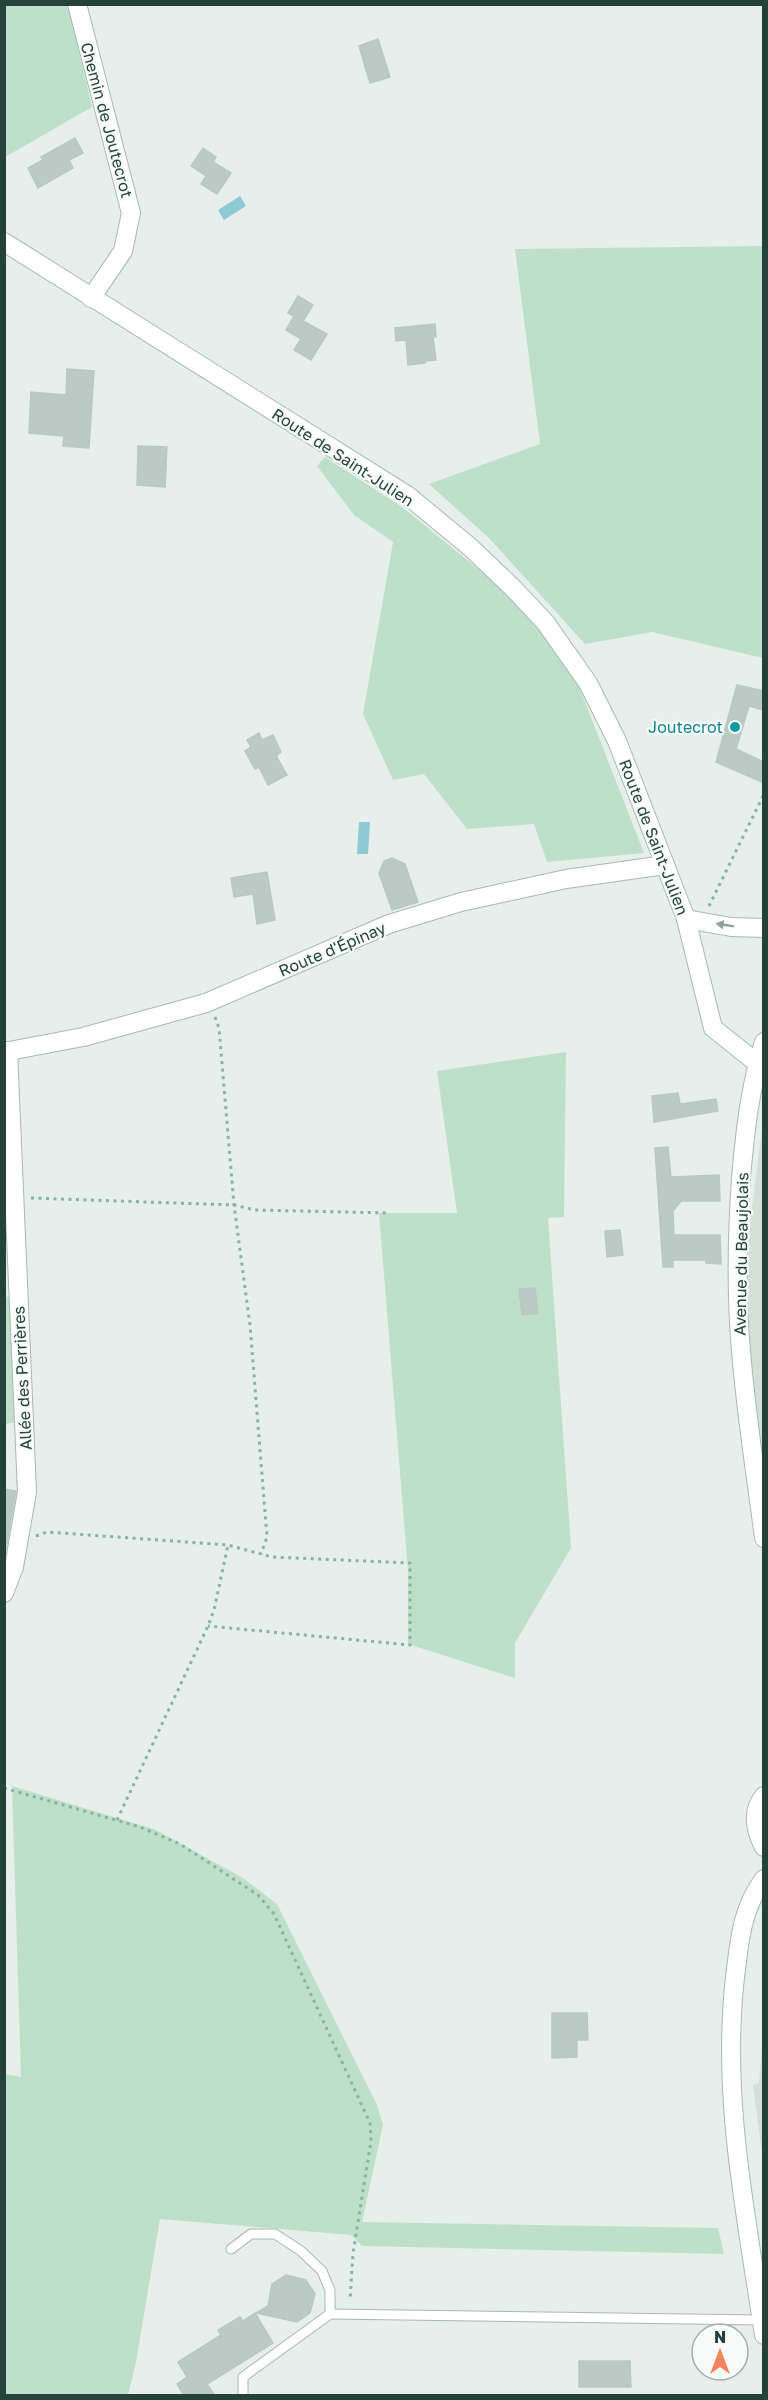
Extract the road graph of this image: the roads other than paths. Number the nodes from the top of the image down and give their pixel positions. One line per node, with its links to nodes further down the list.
1 (77, 4): 3 (main road, Chemin de Joutecrot)
2 (4, 242): 3 (main road, Route de Saint-Julien)
3 (91, 298): 4 (main road, Route de Saint-Julien)
4 (665, 865): 5 (main road, Route de Saint-Julien); 8 (main road, Route d'Épinay)
5 (694, 920): 6 (main road, one-way to 5); 9 (main road, Route de Saint-Julien)
6 (764, 928)
7 (764, 1042): 9 (main road, Avenue du Beaujolais)
8 (6, 1052): 11 (main road, Allée des Perrières)
9 (757, 1063): 10 (main road, Avenue du Beaujolais)
10 (764, 1538)
11 (4, 1593)
12 (764, 1796): 13 (main road)
13 (764, 1847)
14 (764, 1879): 17 (main road)
15 (231, 2249): 16 (lane)
16 (330, 2314): 17 (lane); 18 (lane)
17 (762, 2328)
18 (243, 2396)

